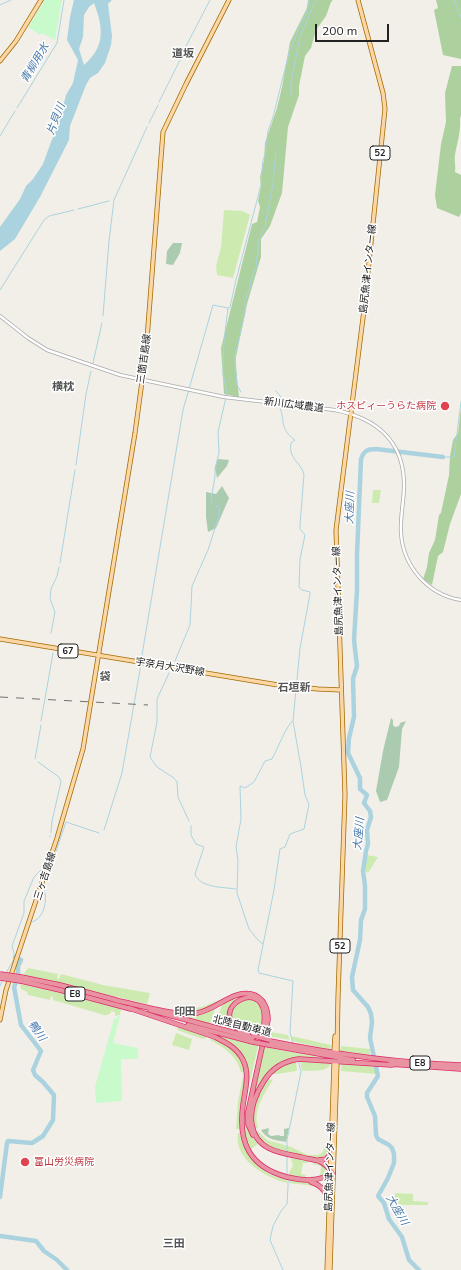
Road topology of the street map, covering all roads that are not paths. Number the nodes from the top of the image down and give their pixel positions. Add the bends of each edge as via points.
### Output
1 (41, 0) edge
2 (229, 0) edge
3 (358, 0) edge
4 (0, 61) edge
5 (0, 316) edge
6 (142, 380) junction
7 (351, 413) junction
8 (461, 600) edge
9 (0, 639) edge
10 (98, 656) junction
11 (341, 690) junction
12 (86, 731) joint
13 (0, 974) edge
14 (0, 978) edge
15 (21, 979) junction
16 (115, 1000) junction
17 (130, 1008) junction
18 (0, 1020) edge
19 (254, 1038) junction
20 (270, 1042) junction
21 (336, 1051) dead end
22 (369, 1061) junction
23 (379, 1062) junction
24 (461, 1065) edge
25 (461, 1069) edge
26 (243, 1135) junction
27 (264, 1147) junction
28 (330, 1150) junction
29 (314, 1160) junction
30 (329, 1168) junction
31 (331, 1174) junction
32 (307, 1180) junction
33 (328, 1207) junction
34 (327, 1270) edge
35 (330, 1270) edge

1 - 4 main road via 16,41
2 - 6 main road, 三箇吉島線 via 163,132
3 - 7 main road, 島尻魚津インター線 / 52 via 385,109
5 - 6 street, 新川広域農道 via 47,350 111,373
6 - 7 street, 新川広域農道 via 226,397
6 - 10 main road, 三箇吉島線
7 - 8 street, 新川広域農道 via 379,428 398,455 404,486 401,534 407,558 417,575 429,586 443,595
7 - 11 main road, 島尻魚津インター線 / 52 via 336,530
9 - 10 main road, 宇奈月大沢野線 / 67
10 - 11 main road, 宇奈月大沢野線 / 67 via 282,686
10 - 12 main road, 三箇吉島線
11 - 21 main road, 島尻魚津インター線 / 52 via 345,798
12 - 18 main road, 三ヶ吉島線 via 58,838 6,990
13 - 15 highway, 北陸自動車道 / E8, bridge
14 - 15 highway, 北陸自動車道 / E8, bridge
15 - 16 highway, 北陸自動車道 / E8 via 60,985
15 - 17 highway, 北陸自動車道 / E8
16 - 19 highway, 北陸自動車道 / E8
16 - 27 highway via 187,1013 209,1010 241,994 253,995 262,1000 267,1009 268,1020 247,1120 252,1134
17 - 19 highway, 北陸自動車道 / E8
17 - 26 highway via 216,1038 238,1052 247,1073 242,1117
19 - 20 highway, 北陸自動車道 / E8, bridge
19 - 26 highway via 237,1028 230,1016 235,1002 246,997 260,1002 265,1015 244,1117
20 - 22 highway, 北陸自動車道 / E8
20 - 22 highway, 北陸自動車道 / E8 via 318,1055
22 - 23 highway
22 - 27 highway via 299,1059 284,1063 273,1070 258,1092 251,1115 253,1130
23 - 24 highway, E8
23 - 25 highway, E8
26 - 32 highway via 249,1152 263,1166 276,1174
27 - 29 highway
28 - 29 highway via 327,1159
28 - 30 main road, 島尻魚津インター線
28 - 31 main road, 島尻魚津インター線 via 335,1063
29 - 30 highway
30 - 31 highway
31 - 32 highway via 320,1180
31 - 33 main road, 島尻魚津インター線
31 - 35 main road, 島尻魚津インター線
32 - 33 highway via 324,1189
33 - 34 main road, 島尻魚津インター線

